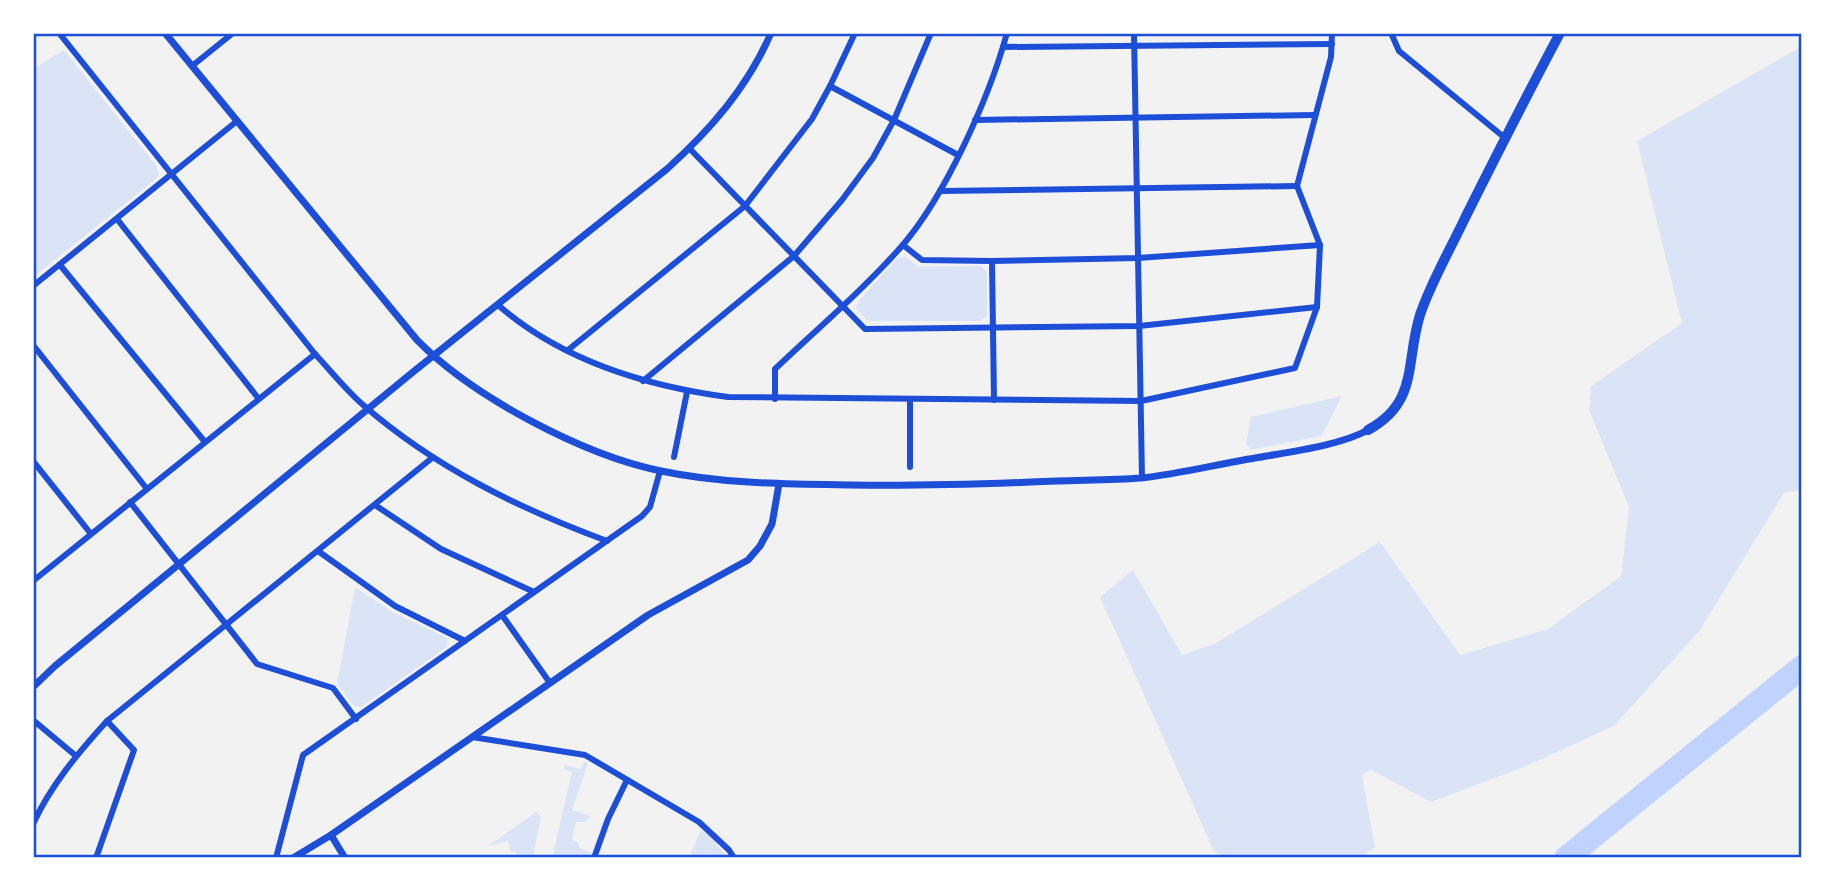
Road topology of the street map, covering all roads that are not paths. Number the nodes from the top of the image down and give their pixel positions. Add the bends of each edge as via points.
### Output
1 (59, 33) edge
2 (165, 33) edge
3 (233, 33) edge
4 (771, 33) edge
5 (855, 33) edge
6 (931, 33) edge
7 (1007, 33) edge
8 (1134, 33) edge
9 (1332, 33) edge
10 (1391, 33) edge
11 (1560, 33) edge
12 (1332, 44) junction
13 (1134, 46) junction
14 (1003, 47) junction
15 (192, 66) junction
16 (830, 86) junction
17 (1314, 115) junction
18 (1135, 118) junction
19 (894, 120) junction
20 (975, 120) junction
21 (237, 121) junction
22 (1505, 138) junction
23 (690, 149) junction
24 (958, 155) junction
25 (172, 174) junction
26 (1297, 187) junction
27 (1137, 189) junction
28 (940, 191) junction
29 (745, 205) junction
30 (117, 219) junction
31 (902, 245) junction
32 (1320, 245) junction
33 (794, 256) junction
34 (1138, 258) junction
35 (992, 261) junction
36 (60, 265) junction
37 (33, 286) edge
38 (498, 305) junction
39 (843, 306) junction
40 (1317, 307) junction
41 (993, 326) junction
42 (1139, 326) junction
43 (33, 345) edge
44 (568, 350) junction
45 (315, 354) junction
46 (433, 356) junction
47 (643, 381) junction
48 (687, 391) junction
49 (258, 398) junction
50 (775, 399) junction
51 (909, 400) junction
52 (994, 400) junction
53 (1141, 401) junction
54 (368, 409) junction
55 (1368, 430) joint
56 (205, 442) junction
57 (674, 457) dead end
58 (432, 458) junction
59 (33, 461) edge
60 (911, 467) dead end
61 (660, 471) junction
62 (1142, 478) junction
63 (779, 484) junction
64 (147, 489) junction
65 (130, 502) junction
66 (375, 505) junction
67 (91, 534) junction
68 (607, 541) junction
69 (318, 551) junction
70 (180, 564) junction
71 (34, 577) edge
72 (534, 592) junction
73 (502, 615) junction
74 (226, 625) junction
75 (465, 641) junction
76 (550, 683) junction
77 (33, 687) edge
78 (356, 719) junction
79 (33, 720) edge
80 (107, 721) junction
81 (472, 737) junction
82 (76, 756) junction
83 (627, 780) junction
84 (33, 824) edge
85 (331, 835) junction
86 (96, 858) edge
87 (276, 858) edge
88 (293, 858) edge
89 (345, 858) edge
90 (594, 858) edge
91 (734, 858) edge

1 - 25 street
2 - 15 street
3 - 15 street
4 - 23 street via 745,83
5 - 16 street
6 - 19 street
7 - 14 street
8 - 13 street
9 - 12 street
10 - 22 street via 1399,51
11 - 22 highway
12 - 13 street
12 - 17 street
13 - 14 street
13 - 18 street
14 - 20 street
15 - 21 street
16 - 19 street
16 - 29 street via 798,138
17 - 18 street
17 - 26 street
18 - 20 street
18 - 27 street
19 - 24 street
19 - 33 street via 873,158
20 - 24 street
21 - 25 street
21 - 46 street
22 - 55 highway via 1424,306 1404,394 1385,421
23 - 29 street
23 - 38 street
24 - 28 street
25 - 30 street
25 - 45 street
26 - 27 street
26 - 32 street
27 - 28 street
27 - 34 street
28 - 31 street
29 - 33 street
29 - 44 street
30 - 36 street
30 - 49 street
31 - 35 street via 922,261
31 - 39 street
32 - 34 street
32 - 40 street
33 - 39 street
33 - 47 street
34 - 35 street
34 - 42 street
35 - 41 street
36 - 37 street
36 - 56 street
38 - 44 street
38 - 46 street
39 - 41 street via 865,329
39 - 50 street via 775,369
40 - 42 street
40 - 53 street via 1295,368
41 - 42 street
41 - 52 street
42 - 53 street
43 - 64 street
44 - 47 street
45 - 49 street
45 - 54 street
46 - 54 street
46 - 61 street via 487,394 561,436
47 - 48 street
48 - 50 street
48 - 57 street
49 - 56 street
50 - 51 street
51 - 52 street
51 - 60 street
52 - 53 street
53 - 62 street
54 - 58 street
54 - 70 street
55 - 62 street via 1302,449
56 - 64 street
58 - 66 street
58 - 68 street via 500,497
59 - 67 street
61 - 63 street
61 - 68 street via 650,507
62 - 63 street via 936,485
63 - 76 street via 772,524 748,560 649,615
64 - 65 street
65 - 67 street
65 - 70 street
66 - 69 street
66 - 72 street via 441,549
67 - 71 street
68 - 72 street
69 - 74 street
69 - 75 street via 395,606
70 - 74 street
70 - 77 street
72 - 73 street
73 - 75 street
73 - 76 street
74 - 78 street via 257,664 333,688
74 - 80 street
75 - 78 street
76 - 81 street
78 - 87 street via 303,755
79 - 82 street
80 - 82 street
80 - 86 street via 134,750
81 - 83 street via 585,755
81 - 85 street
82 - 84 street
83 - 90 street
83 - 91 street via 699,822
85 - 88 street
85 - 89 street

